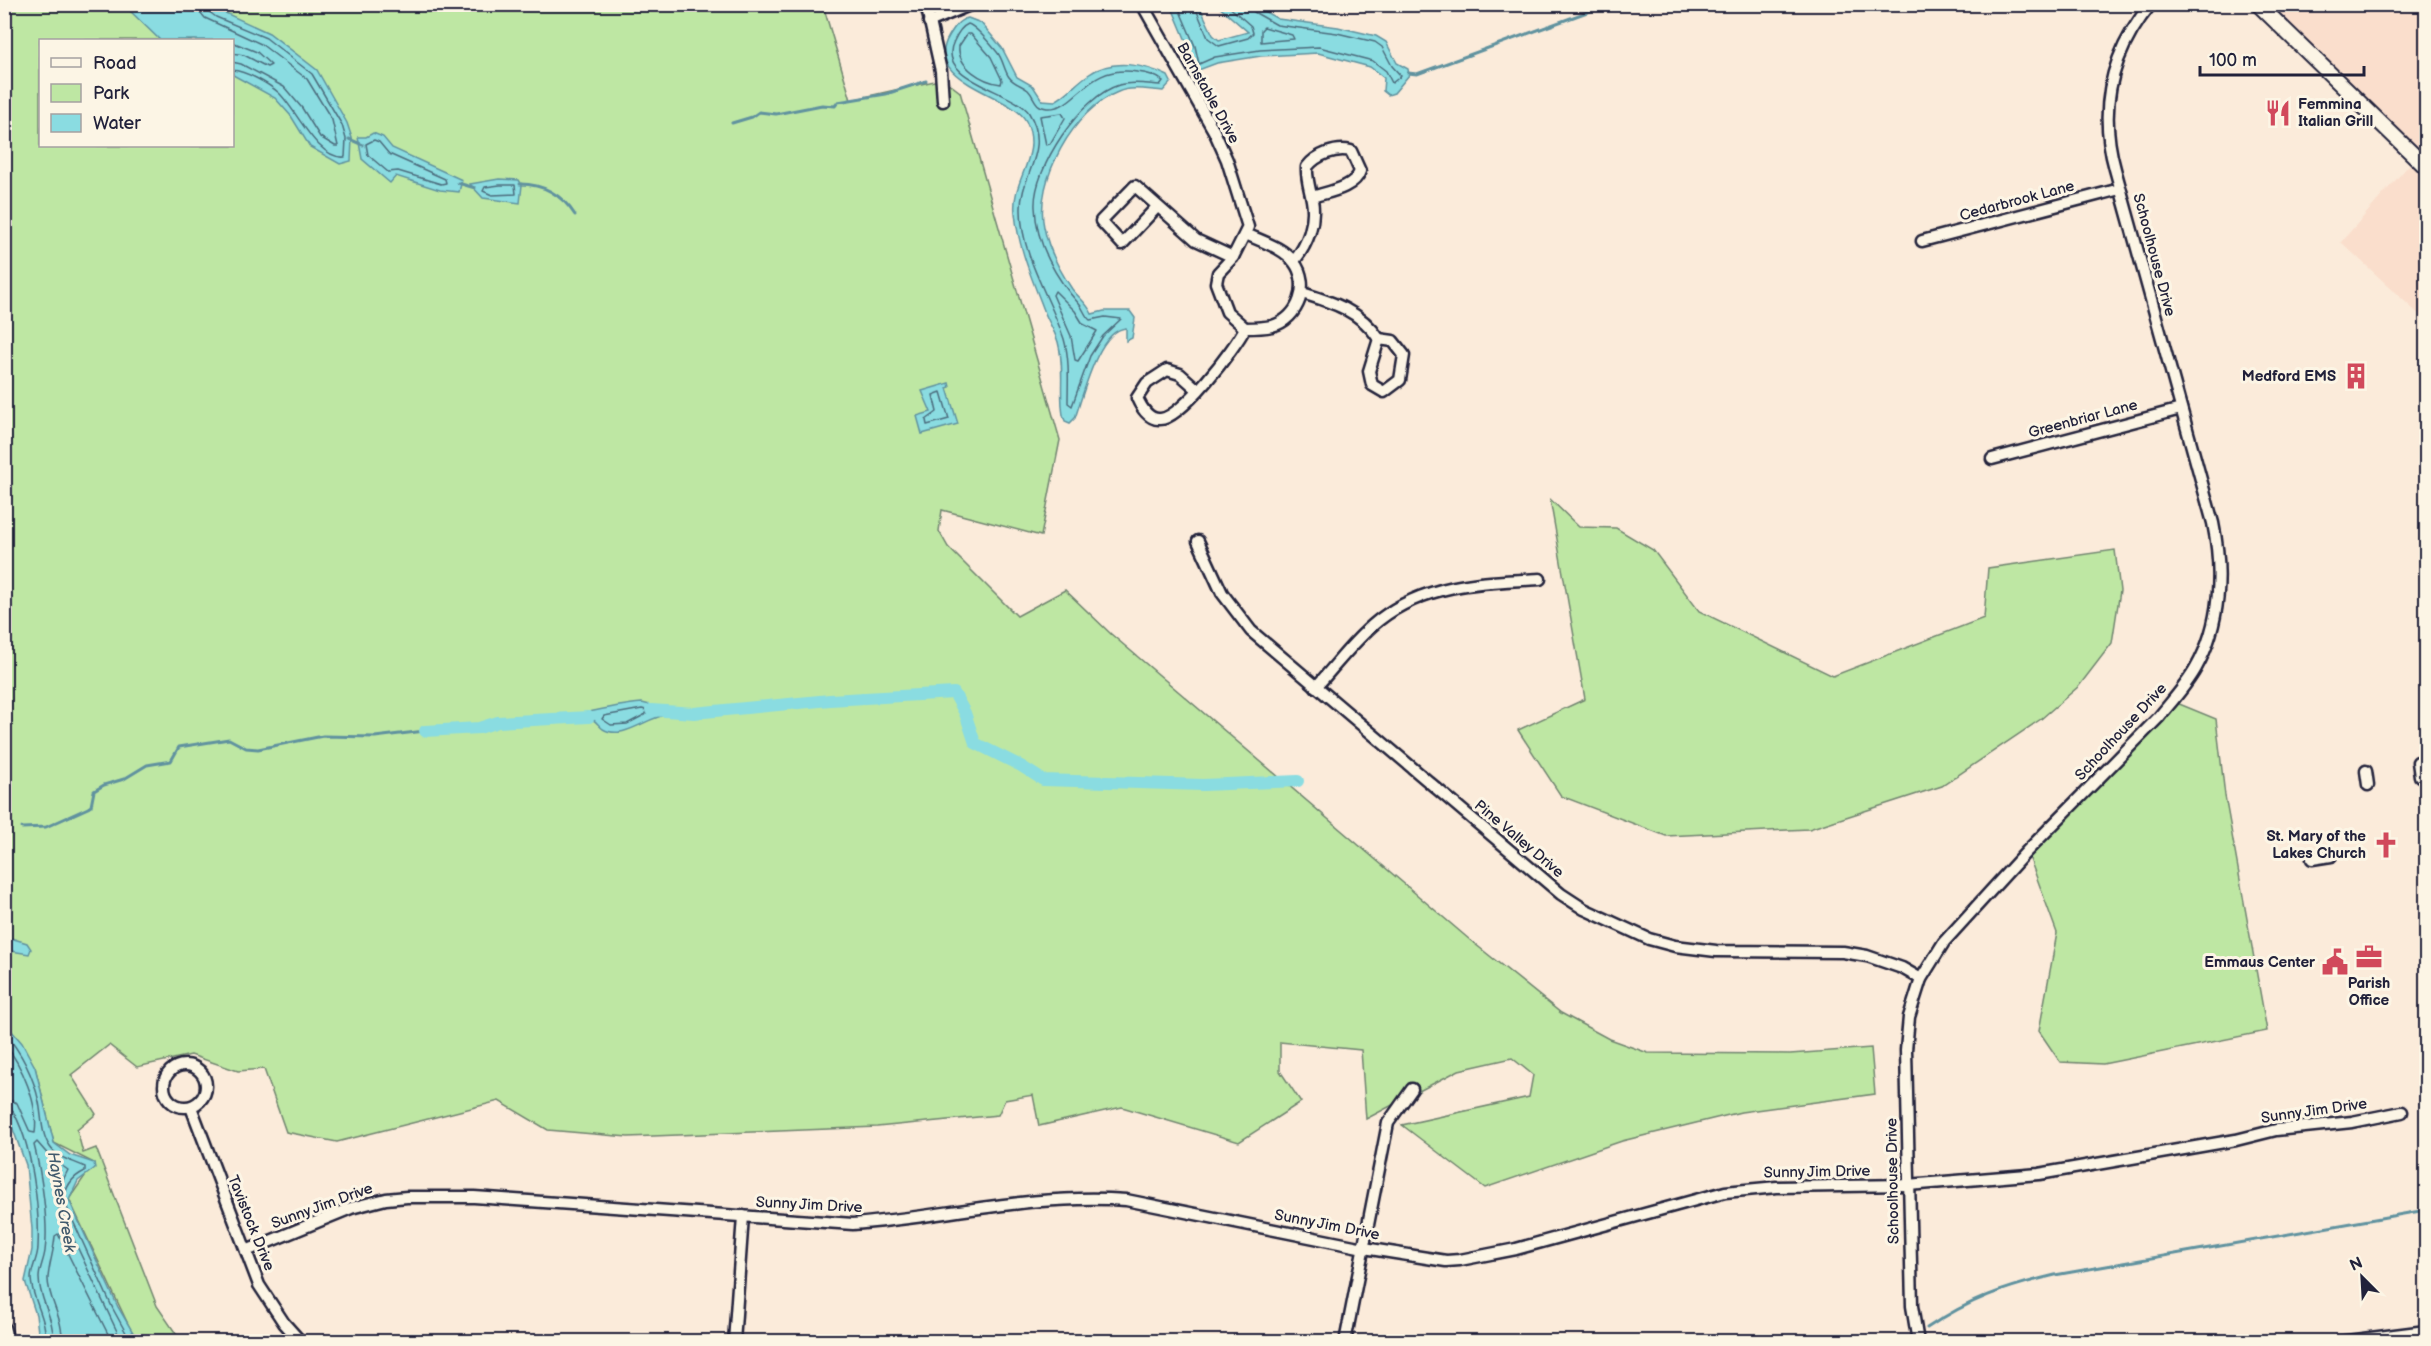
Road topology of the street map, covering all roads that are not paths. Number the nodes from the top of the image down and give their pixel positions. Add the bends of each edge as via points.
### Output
1 (926, 4) edge
2 (972, 4) edge
3 (1142, 4) edge
4 (2151, 4) edge
5 (2258, 4) edge
6 (928, 22) junction
7 (943, 101) dead end
8 (2427, 167) edge
9 (2120, 189) junction
10 (1312, 197) junction
11 (1157, 207) junction
12 (1246, 234) junction
13 (1922, 241) dead end
14 (1233, 257) junction
15 (1294, 261) junction
16 (1302, 292) junction
17 (1245, 328) junction
18 (1379, 339) junction
19 (1198, 390) junction
20 (2181, 409) junction
21 (1992, 459) dead end
22 (1198, 541) dead end
23 (1540, 579) dead end
24 (1316, 687) junction
25 (2418, 762) dead end
26 (2366, 771) dead end
27 (2420, 776) dead end
28 (2368, 785) dead end
29 (2331, 856) dead end
30 (2312, 859) dead end
31 (1921, 979) junction
32 (1412, 1089) dead end
33 (191, 1107) junction
34 (2402, 1112) dead end
35 (1908, 1185) junction
36 (743, 1216) junction
37 (1364, 1248) junction
38 (246, 1251) junction
39 (4, 1327) edge
40 (2427, 1330) edge
41 (8, 1341) edge
42 (301, 1341) edge
43 (734, 1341) edge
44 (1345, 1341) edge
45 (1918, 1341) edge
46 (2339, 1341) edge

1 - 6 street
2 - 6 street
3 - 12 street, Barnstable Drive via 1221,145 1248,227
4 - 9 street, Schoolhouse Drive via 2122,48 2109,87 2107,131
5 - 8 main road
6 - 7 street via 944,86
9 - 13 street, Cedarbrook Lane
9 - 20 street, Schoolhouse Drive
10 - 10 street via 1307,167 1313,160 1344,149 1351,151 1360,171 1358,178
10 - 15 street via 1308,243
11 - 11 street via 1122,244 1101,221 1135,186
11 - 14 street via 1196,240
12 - 14 street
12 - 15 street
14 - 17 street via 1218,273 1216,283 1227,312
15 - 16 street
16 - 17 street via 1286,320 1273,326
16 - 18 street via 1359,316
17 - 19 street via 1223,363
18 - 18 street via 1394,341 1404,355 1400,380 1384,392 1372,385 1369,371
19 - 19 street via 1180,374 1167,369 1140,390 1137,398 1149,416 1157,420 1164,419
20 - 21 street, Greenbriar Lane
20 - 31 street, Schoolhouse Drive via 2216,540 2220,582 2205,651 2159,717 1968,914
22 - 24 street, Pine Valley Drive via 1234,611 1251,631
23 - 24 street via 1456,585 1411,600 1366,632
24 - 31 street, Pine Valley Drive via 1560,894 1596,915 1649,939 1676,946 1716,951 1843,952 1902,968
25 - 27 street
26 - 28 street
29 - 30 street
31 - 35 street, Schoolhouse Drive via 1906,1034
32 - 37 street via 1388,1123
33 - 33 street via 176,1106 166,1096 164,1082 172,1069 185,1064 198,1068 207,1086 202,1099
33 - 38 street, Tavistock Drive
34 - 35 street, Sunny Jim Drive via 2276,1130 2039,1174
35 - 37 street, Sunny Jim Drive via 1778,1186 1725,1192 1516,1249 1460,1260
35 - 45 street, Schoolhouse Drive via 1912,1306
36 - 37 street, Sunny Jim Drive via 853,1224 893,1222 1037,1200 1109,1198
36 - 38 street, Sunny Jim Drive via 474,1197 406,1197 351,1209
36 - 43 street
37 - 44 street
38 - 42 street, Tavistock Drive via 267,1298
39 - 41 street
40 - 46 street

